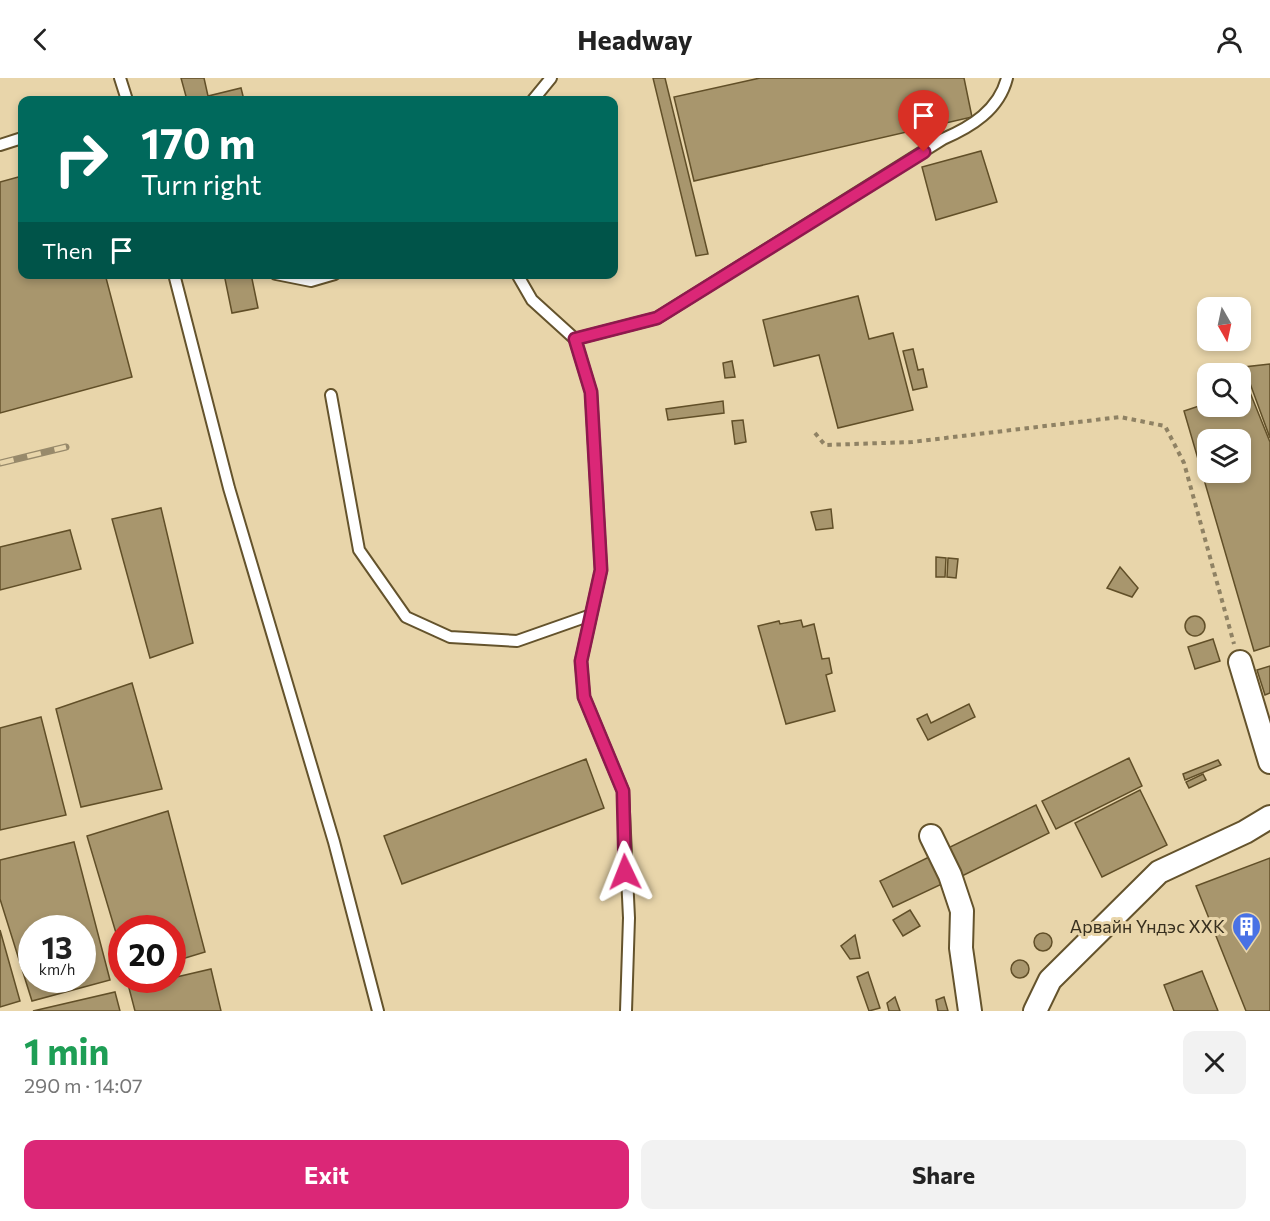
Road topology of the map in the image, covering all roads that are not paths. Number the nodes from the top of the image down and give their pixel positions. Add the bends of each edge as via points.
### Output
1 (120, 78) edge
2 (550, 78) edge
3 (1007, 78) edge
4 (126, 96) edge
5 (536, 96) edge
6 (18, 139) edge
7 (0, 145) edge
8 (175, 279) edge
9 (301, 279) edge
10 (318, 279) edge
11 (520, 279) edge
12 (575, 339) junction
13 (332, 395) dead end
14 (591, 615) junction
15 (1240, 662) road end
16 (1270, 762) edge
17 (1270, 817) edge
18 (932, 837) dead end
19 (378, 1011) edge
20 (626, 1011) edge
21 (970, 1011) edge
22 (1035, 1011) edge

1 - 4 lane
2 - 5 lane
3 - 12 lane via 990,110 969,128 943,140 657,318
6 - 7 lane
8 - 19 lane via 229,488 334,842
9 - 10 lane
11 - 12 lane via 532,300
12 - 14 lane via 591,392 598,489 601,570
13 - 14 lane via 359,550 406,617 450,637 518,641
14 - 20 lane via 581,661 584,697 623,791 629,918
15 - 16 street
17 - 22 street via 1159,872 1050,980
18 - 21 street via 962,910 961,948

